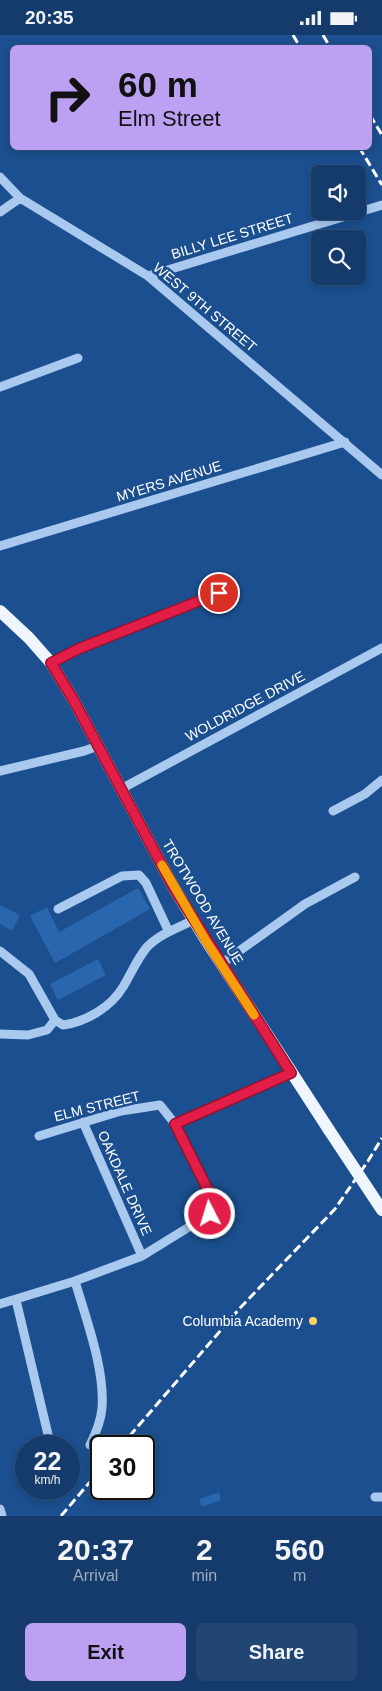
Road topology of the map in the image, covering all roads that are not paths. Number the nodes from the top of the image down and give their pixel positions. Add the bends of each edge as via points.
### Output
1 (0, 177) edge
2 (20, 199) junction
3 (382, 205) edge
4 (0, 212) edge
5 (148, 276) junction
6 (78, 358) dead end
7 (0, 387) edge
8 (345, 442) junction
9 (382, 475) edge
10 (0, 547) edge
11 (219, 593) dead end
12 (0, 611) edge
13 (381, 652) edge
14 (51, 663) junction
15 (98, 746) junction
16 (0, 771) edge
17 (382, 781) edge
18 (121, 789) junction
19 (333, 811) dead end
20 (355, 877) dead end
21 (58, 909) dead end
22 (194, 920) junction
23 (168, 932) junction
24 (0, 951) edge
25 (221, 964) junction
26 (55, 1020) junction
27 (0, 1034) edge
28 (291, 1073) junction
29 (83, 1122) junction
30 (175, 1124) junction
31 (39, 1136) dead end
32 (382, 1210) edge
33 (142, 1256) junction
34 (75, 1281) junction
35 (16, 1300) junction
36 (0, 1304) edge
37 (48, 1435) edge
38 (95, 1435) edge
39 (0, 1509) edge
40 (2, 1516) edge

1 - 2 street, WEST 9TH STREET
2 - 4 street
2 - 5 street, WEST 9TH STREET
3 - 5 street, BILLY LEE STREET
5 - 8 street, WEST 9TH STREET
6 - 7 street
8 - 9 street, WEST 9TH STREET
8 - 10 street, MYERS AVENUE
11 - 14 street via 78,649
12 - 14 main road, TROTWOOD AVENUE via 30,638
13 - 18 street, WOLDRIDGE DRIVE
14 - 15 main road, TROTWOOD AVENUE
15 - 16 street
15 - 18 main road, TROTWOOD AVENUE
17 - 19 street
18 - 22 main road, TROTWOOD AVENUE
20 - 25 street via 305,904
21 - 23 street via 122,876 139,875 146,883
22 - 23 street
22 - 25 main road, TROTWOOD AVENUE
23 - 26 street via 145,949 110,1004 74,1023 63,1025
24 - 26 street via 29,974
25 - 28 main road, TROTWOOD AVENUE
26 - 27 street via 47,1030 28,1035
28 - 30 street
28 - 32 main road, TROTWOOD AVENUE, bridge
29 - 30 street, ELM STREET via 121,1111 160,1105
29 - 31 street, ELM STREET
29 - 33 street, OAKDALE DRIVE
30 - 33 street, OAKDALE DRIVE via 212,1198 210,1214
33 - 34 street, OAKDALE DRIVE
34 - 35 street, OAKDALE DRIVE
34 - 38 street via 101,1384 102,1409
35 - 36 street, OAKDALE DRIVE
35 - 37 street
39 - 40 street

